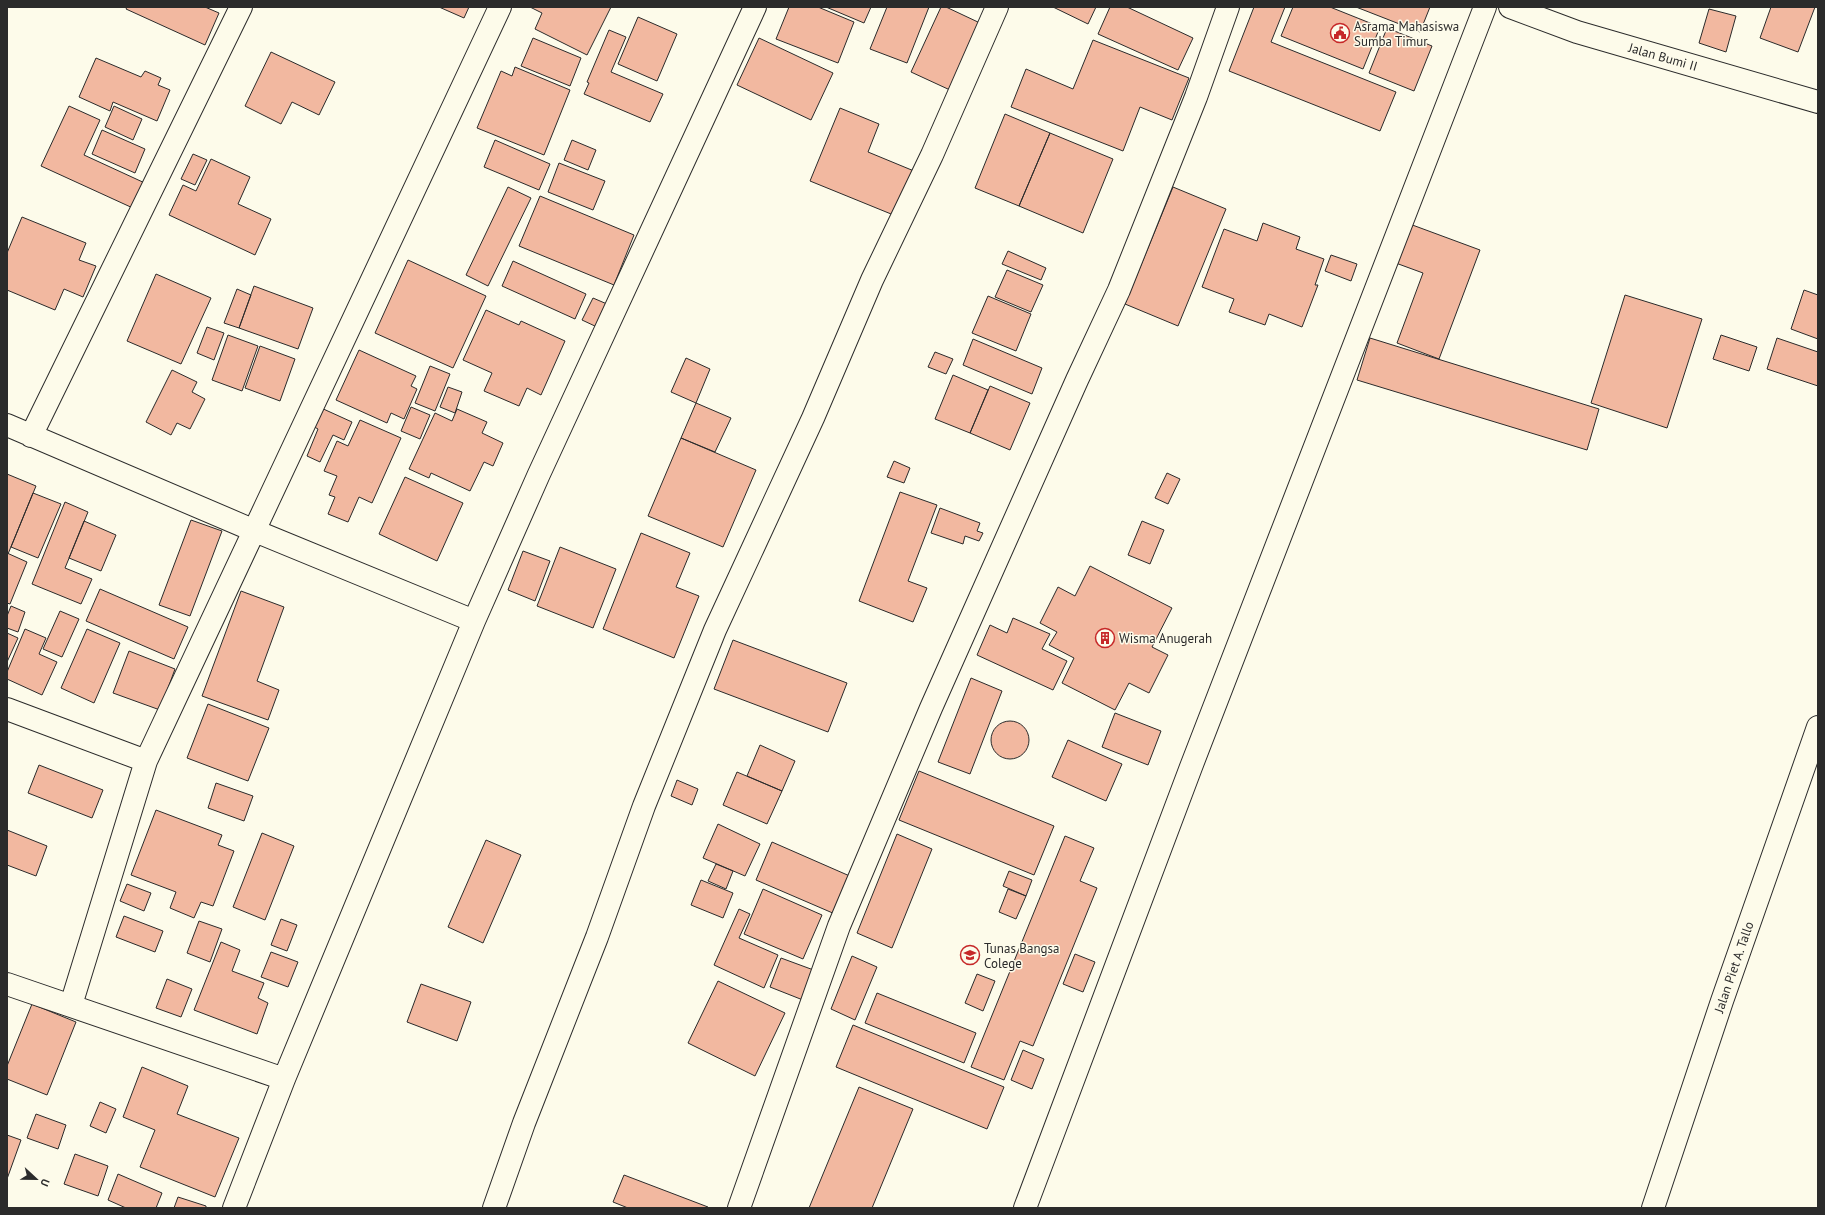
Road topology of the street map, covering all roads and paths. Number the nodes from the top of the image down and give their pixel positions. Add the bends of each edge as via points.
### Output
1 (241, 7) edge
2 (500, 7) edge
3 (755, 7) edge
4 (997, 7) edge
5 (1228, 7) edge
6 (1485, 7) edge
7 (1510, 7) edge
8 (1818, 102) edge
9 (7, 425) edge
10 (31, 436) junction
11 (255, 531) junction
12 (474, 621) junction
13 (7, 709) edge
14 (1818, 727) edge
15 (146, 761) junction
16 (7, 984) edge
17 (71, 1005) junction
18 (284, 1079) junction
19 (234, 1208) edge
20 (494, 1208) edge
21 (739, 1208) edge
22 (1025, 1208) edge
23 (1654, 1208) edge

1 - 10 street
2 - 11 street
3 - 12 street via 539,474
4 - 20 street via 932,155 872,280 814,418 715,630 644,806 598,937 524,1123
5 - 21 street via 1196,97 1119,290 938,694 839,926
6 - 22 street via 1194,759
7 - 8 street, Jalan Bumi II via 1577,32
9 - 10 street
10 - 11 street
11 - 12 street
11 - 15 street
12 - 18 street
13 - 15 street
14 - 23 street, Jalan Piet A. Tallo via 1722,1001
15 - 17 street
16 - 17 street
17 - 18 street
18 - 19 street

